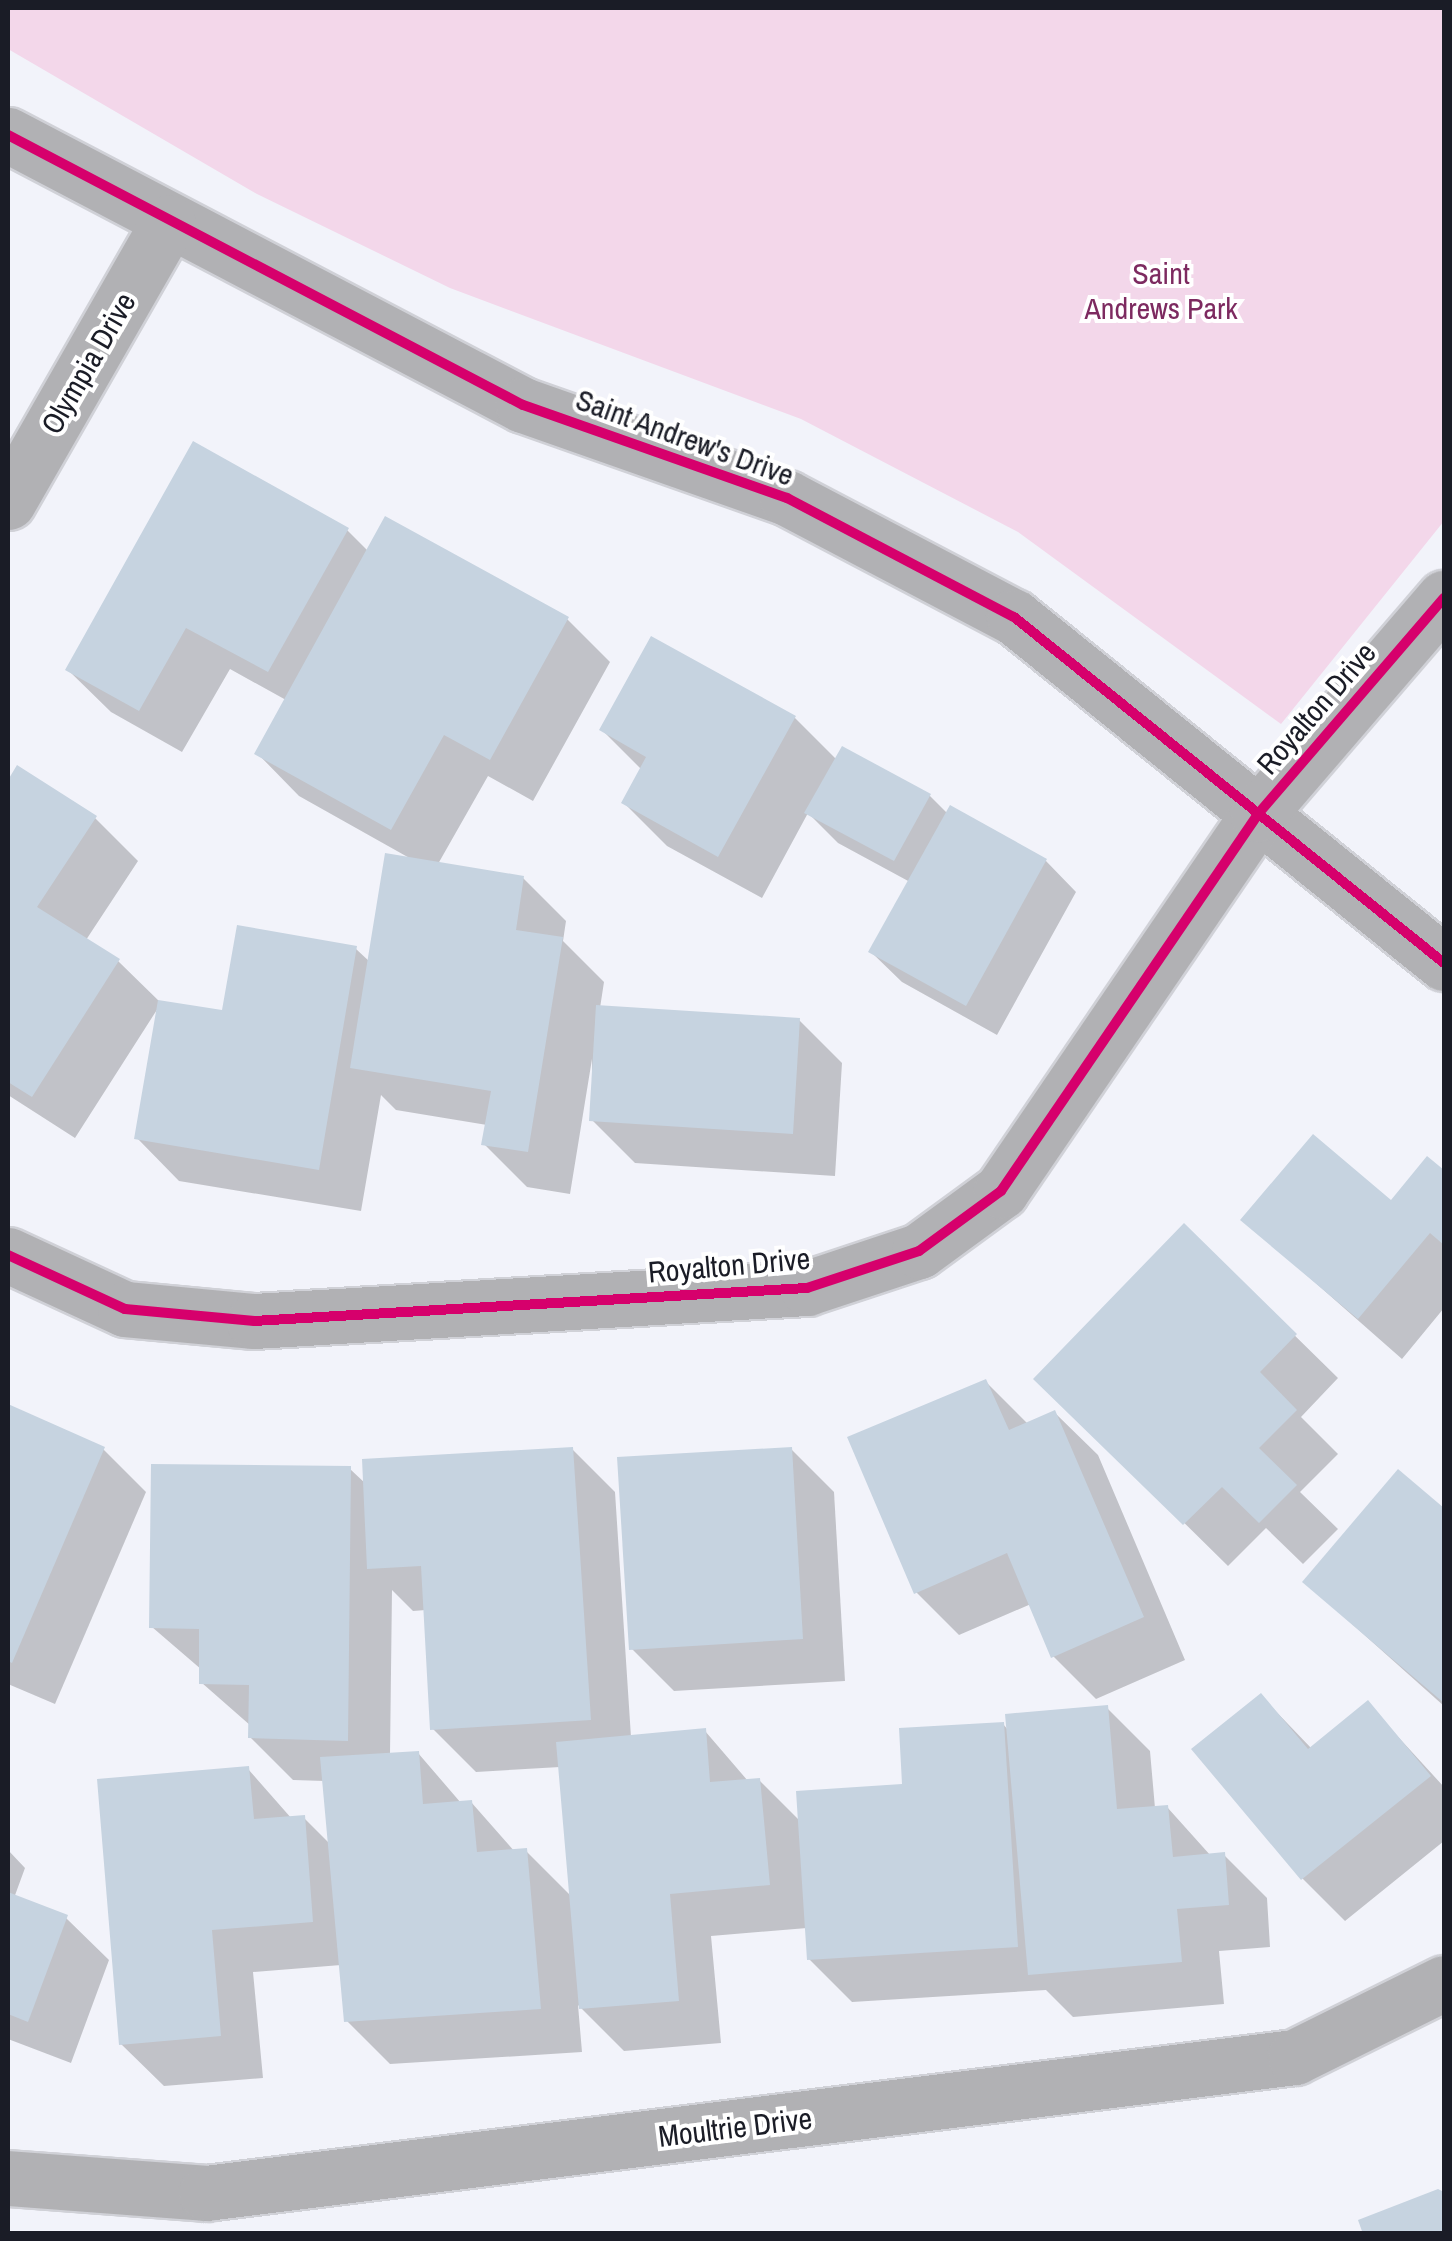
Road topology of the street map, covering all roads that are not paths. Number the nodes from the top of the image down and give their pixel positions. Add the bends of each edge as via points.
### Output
1 (8, 135) edge
2 (168, 223) junction
3 (8, 502) edge
4 (1444, 598) edge
5 (1258, 814) junction
6 (1444, 964) edge
7 (8, 1255) edge
8 (1444, 1983) edge
9 (8, 2178) edge

1 - 2 street, Saint Andrew's Drive
2 - 3 street, Olympia Drive
2 - 5 street, Saint Andrew's Drive via 523,405 787,498 1014,617
4 - 5 street, Royalton Drive
5 - 6 street, Saint Andrew's Drive
5 - 7 street, Royalton Drive via 1001,1191 920,1251 807,1288 254,1320 125,1309
8 - 9 street, Moultrie Drive via 1295,2057 206,2192

